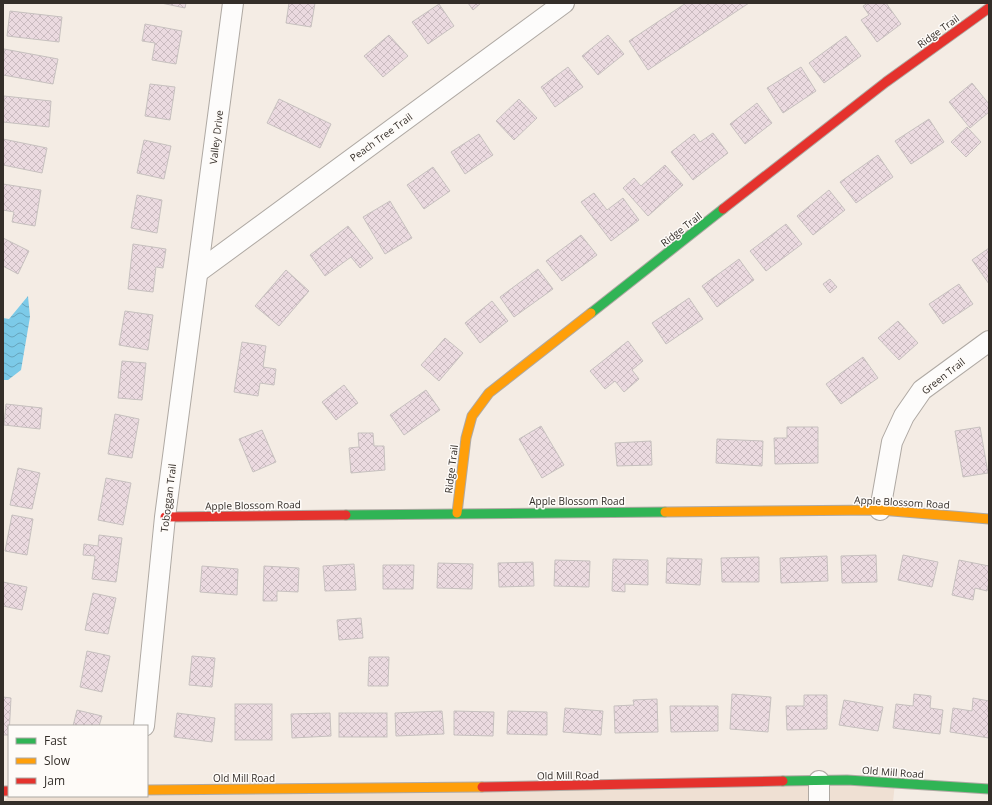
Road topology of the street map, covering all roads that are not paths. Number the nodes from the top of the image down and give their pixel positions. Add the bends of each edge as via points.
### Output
1 (233, 3) edge
2 (564, 3) edge
3 (989, 8) edge
4 (198, 272) junction
5 (989, 340) edge
6 (880, 510) junction
7 (457, 513) junction
8 (165, 517) junction
9 (989, 519) edge
10 (144, 725) edge
11 (819, 781) junction
12 (989, 789) edge
13 (148, 790) edge
14 (819, 802) edge

1 - 4 street, Valley Drive
2 - 4 street, Peach Tree Trail
3 - 7 street, Ridge Trail via 886,82 489,393 472,416 466,438
4 - 8 street, Toboggan Trail
5 - 6 street, Green Trail via 922,390 904,416 892,442
6 - 7 street, Apple Blossom Road
6 - 9 street, Apple Blossom Road
7 - 8 street, Apple Blossom Road
8 - 10 street, Toboggan Trail
11 - 12 street, Old Mill Road via 847,780
11 - 13 street, Old Mill Road
11 - 14 street

